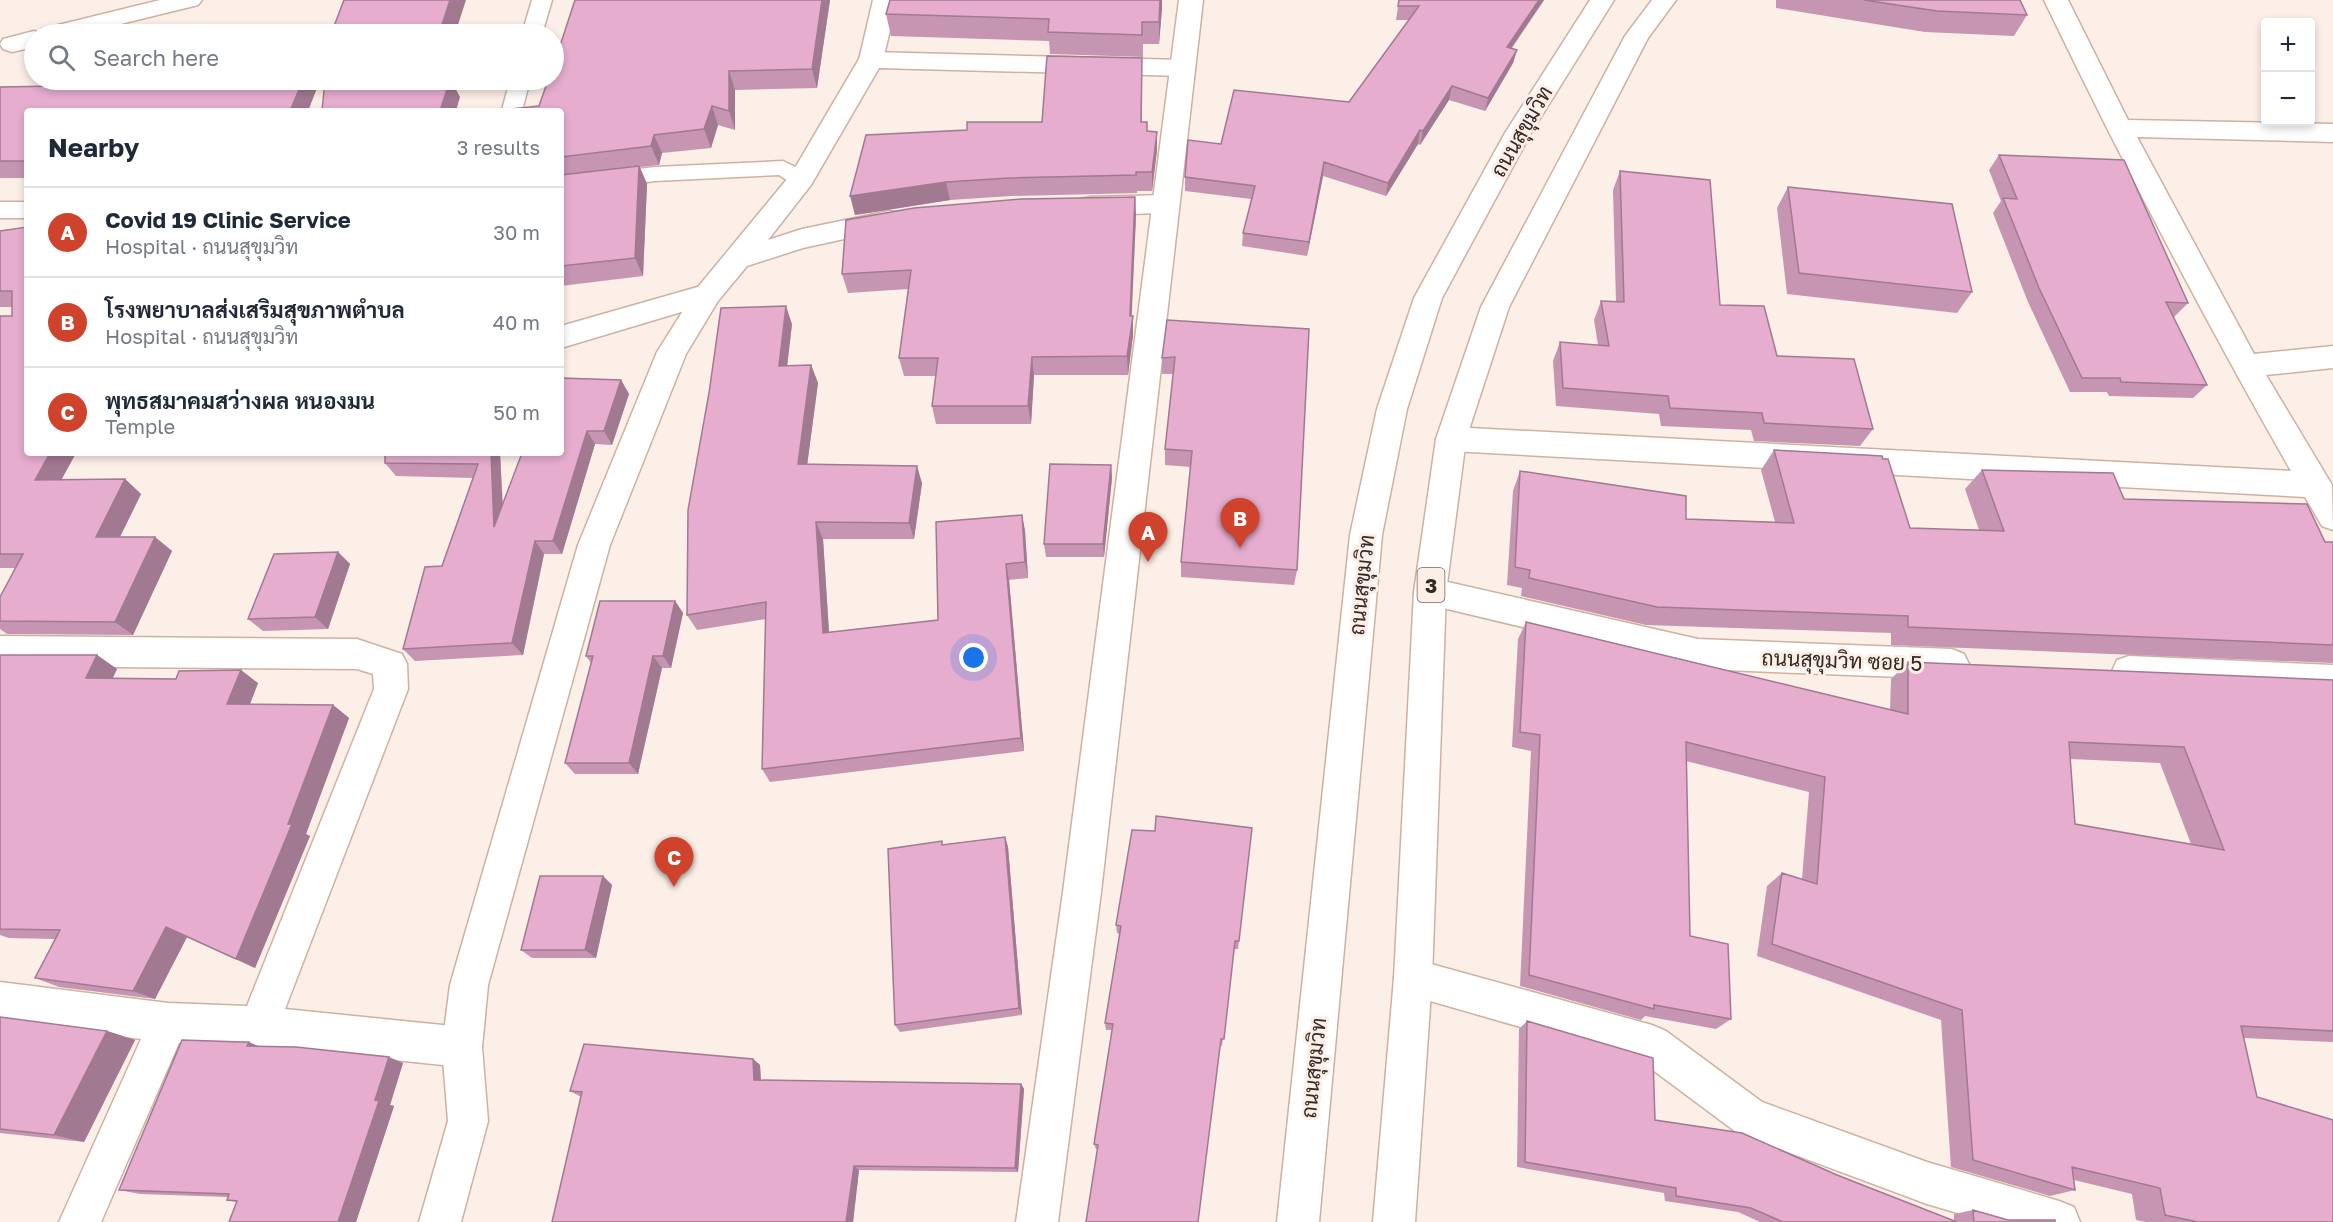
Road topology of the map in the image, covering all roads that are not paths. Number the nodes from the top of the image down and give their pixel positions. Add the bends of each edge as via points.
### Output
1 (190, 0) edge
2 (542, 0) edge
3 (885, 0) edge
4 (1191, 0) edge
5 (1602, 0) edge
6 (1664, 0) edge
7 (2056, 0) edge
8 (92, 24) edge
9 (535, 24) edge
10 (871, 60) junction
11 (1183, 68) junction
12 (517, 90) edge
13 (513, 108) edge
14 (2119, 128) junction
15 (2333, 133) edge
16 (802, 179) junction
17 (564, 185) edge
18 (1166, 204) junction
19 (1063, 207) edge
20 (0, 210) edge
21 (24, 210) edge
22 (917, 217) edge
23 (736, 259) junction
24 (708, 294) junction
25 (564, 336) edge
26 (2333, 357) edge
27 (2246, 366) junction
28 (1451, 439) junction
29 (2316, 485) junction
30 (2333, 517) edge
31 (1430, 592) junction
32 (0, 651) edge
33 (1985, 666) edge
34 (2093, 670) edge
35 (2333, 680) edge
36 (1413, 978) junction
37 (0, 1001) edge
38 (168, 1023) junction
39 (259, 1026) junction
40 (462, 1047) junction
41 (80, 1222) edge
42 (440, 1222) edge
43 (1037, 1222) edge
44 (1298, 1222) edge
45 (1394, 1222) edge
46 (2059, 1222) edge

1 - 8 street
2 - 9 lane
3 - 10 street
4 - 11 street
5 - 44 street, ถนนสุขุมวิท via 1518,133 1428,298 1392,409 1366,535
6 - 28 street, 3 via 1637,36 1495,307
7 - 14 street
10 - 11 street
10 - 16 street
11 - 18 street
12 - 13 lane
14 - 15 street
14 - 27 street
16 - 17 lane via 783,168 655,174
16 - 23 street
18 - 19 street
18 - 43 street
20 - 21 lane
22 - 23 street via 884,220 802,239
23 - 24 street
24 - 25 street
24 - 40 street via 672,352 594,545 469,985
26 - 27 street
27 - 29 street
28 - 29 street
28 - 31 street, 3
29 - 30 street
31 - 33 street, ถนนสุขุมวิท ซอย 5 via 1698,654
31 - 36 street, 3
32 - 39 street via 357,654 390,664 391,688
34 - 35 street
36 - 45 street, 3
36 - 46 street via 1652,1045 1750,1118 1928,1183
37 - 38 street
38 - 39 street
38 - 41 street
39 - 40 street
40 - 42 street via 468,1121

